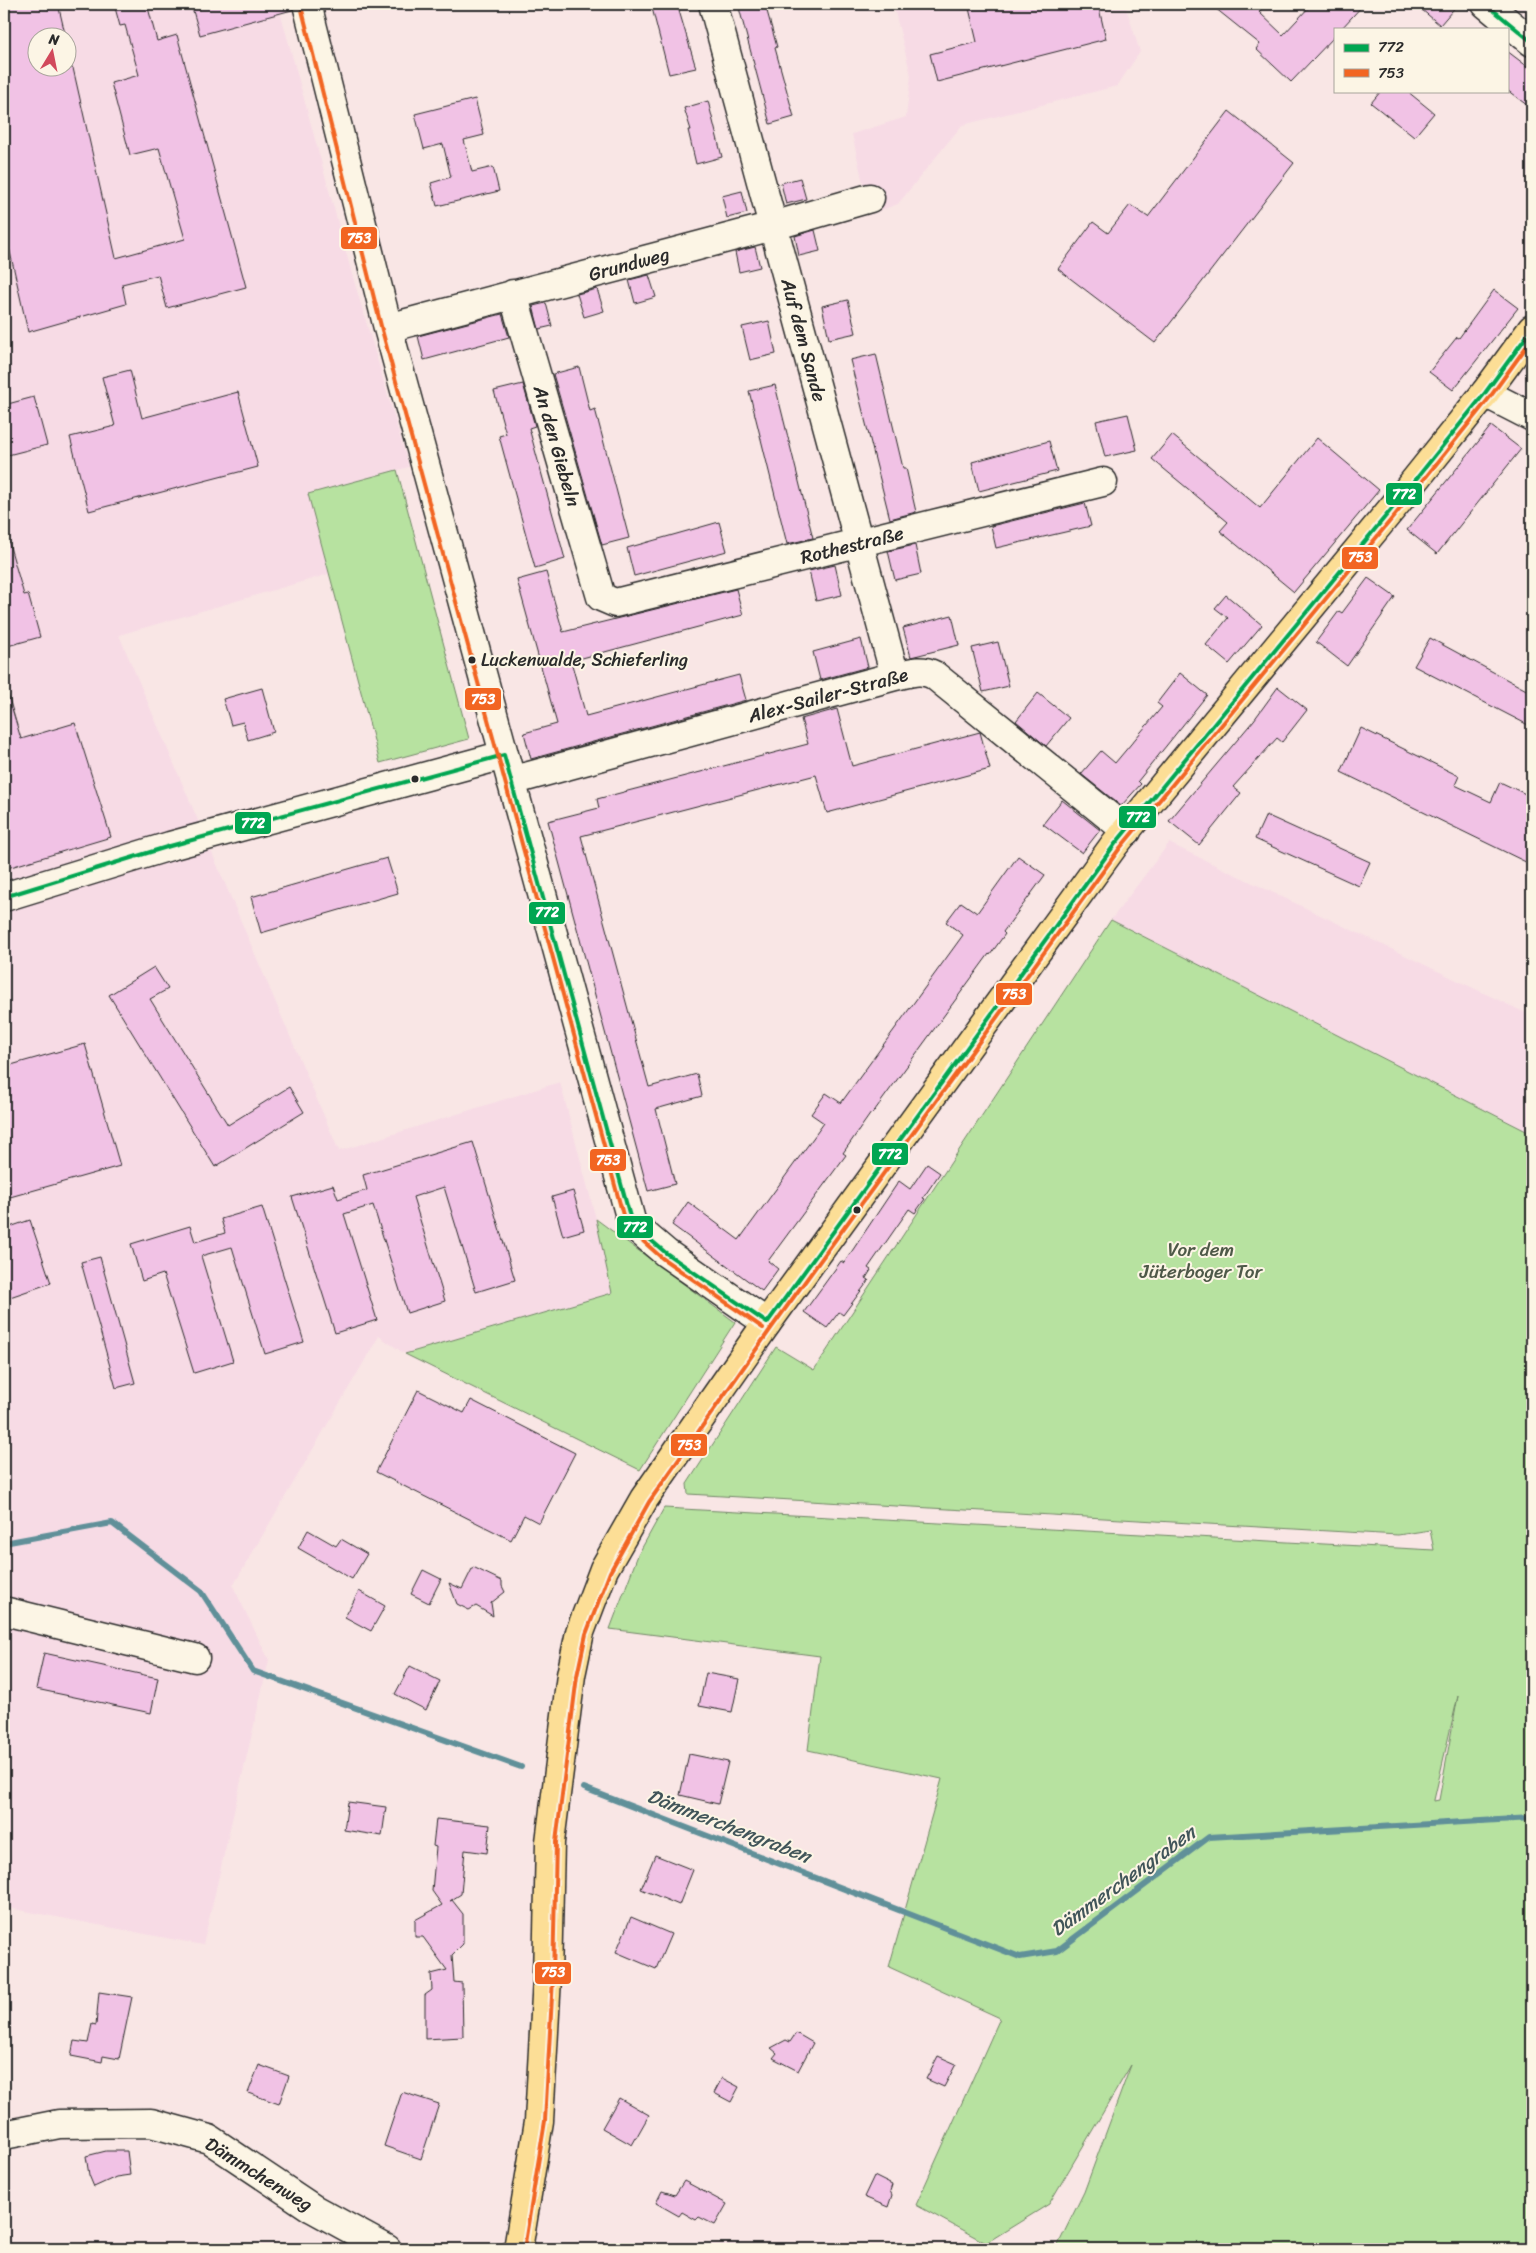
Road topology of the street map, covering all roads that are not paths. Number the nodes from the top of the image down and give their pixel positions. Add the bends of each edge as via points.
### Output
1 (307, 4) edge
2 (713, 4) edge
3 (1486, 4) edge
4 (1532, 42) edge
5 (870, 198) dead end
6 (773, 226) junction
7 (513, 294) junction
8 (388, 328) junction
9 (1532, 329) edge
10 (1485, 393) junction
11 (1532, 417) edge
12 (1103, 482) dead end
13 (860, 544) junction
14 (601, 598) joint
15 (895, 676) junction
16 (504, 755) junction
17 (511, 781) junction
18 (1127, 830) junction
19 (4, 897) edge
20 (767, 1323) junction
21 (4, 1611) edge
22 (195, 1658) dead end
23 (4, 2135) edge
24 (386, 2249) edge
25 (518, 2249) edge

1 - 8 street
2 - 6 street, Auf dem Sande
3 - 4 street
5 - 6 street, Grundweg
6 - 7 street, Grundweg
6 - 13 street, Auf dem Sande
7 - 8 street, Grundweg
7 - 14 street, An den Giebeln
8 - 16 street
9 - 10 main road
10 - 11 street
10 - 18 main road
12 - 13 street, Rothestraße
13 - 14 street, Rothestraße via 615,603
13 - 15 street, Auf dem Sande
15 - 17 street, Alex-Sailer-Straße
15 - 18 street, Alex-Sailer-Straße via 917,671 934,675
16 - 17 street
16 - 19 street via 170,846
17 - 20 street via 632,1224 666,1253
18 - 20 main road
20 - 25 main road via 639,1507 604,1569 580,1632 571,1675 550,1842 547,1978 538,2121
21 - 22 street
23 - 24 street, Dämmchenweg via 59,2124 150,2123 208,2139 312,2208

